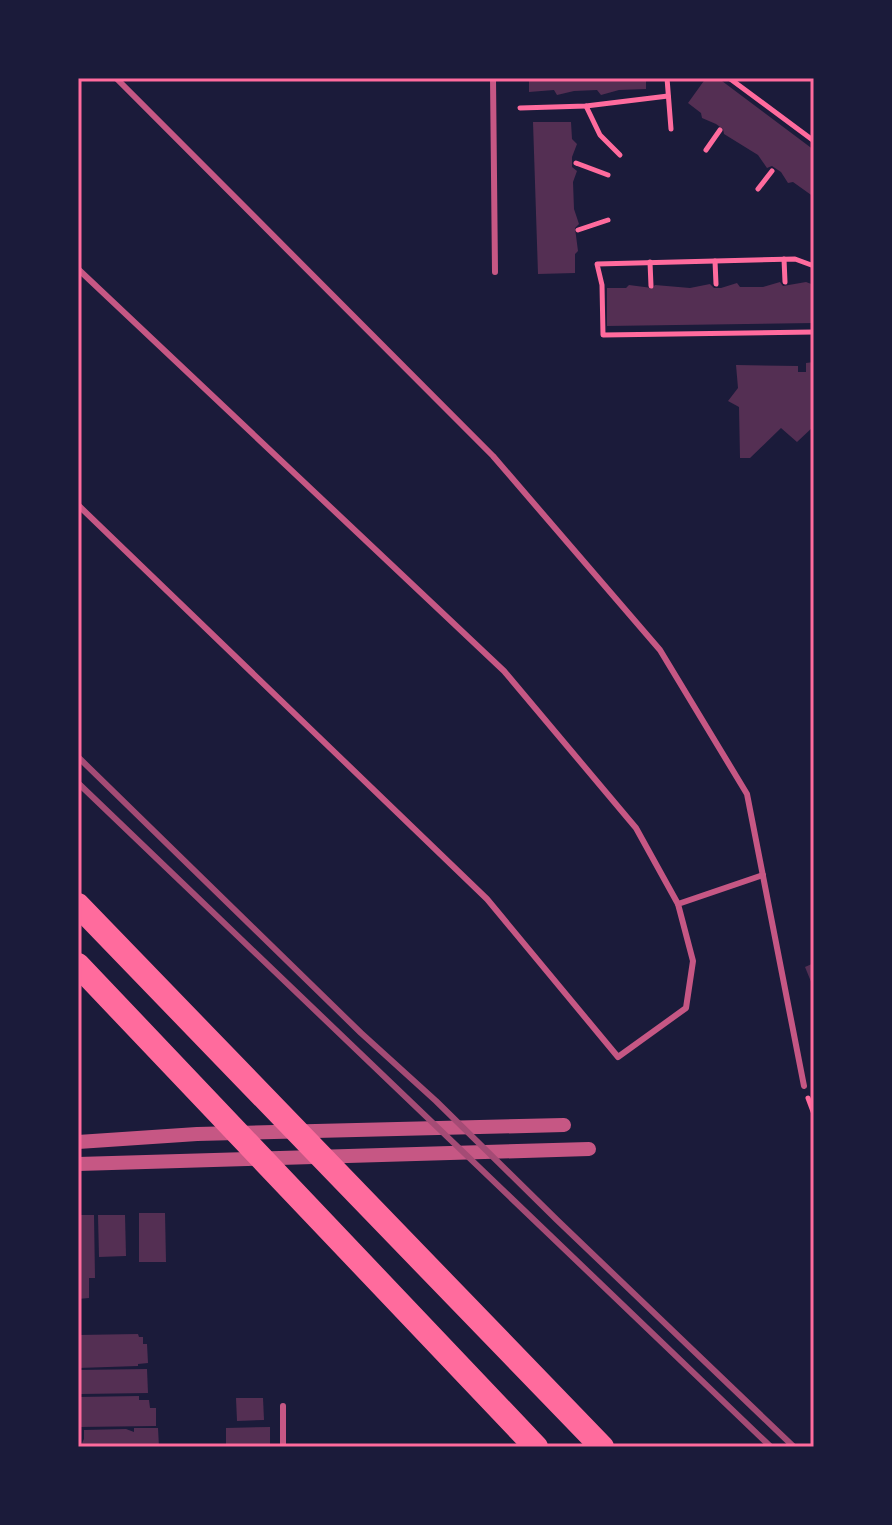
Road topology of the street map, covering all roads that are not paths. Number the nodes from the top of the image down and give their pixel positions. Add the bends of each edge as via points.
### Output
1 (116, 78) edge
2 (493, 78) edge
3 (78, 269) edge
4 (495, 272) dead end
5 (78, 505) edge
6 (763, 875) junction
7 (678, 904) junction
8 (78, 905) edge
9 (78, 965) edge
10 (804, 1086) dead end
11 (564, 1125) dead end
12 (78, 1142) edge
13 (589, 1149) dead end
14 (78, 1164) edge
15 (283, 1406) dead end
16 (283, 1447) edge
17 (536, 1447) edge
18 (602, 1447) edge

1 - 6 lane via 493,456 660,650 747,794
2 - 4 lane
3 - 7 lane via 504,671 636,828
5 - 7 lane via 487,899 618,1057 686,1008 693,961
6 - 7 lane
6 - 10 lane
8 - 18 highway
9 - 17 highway
11 - 12 street
13 - 14 street
15 - 16 lane

